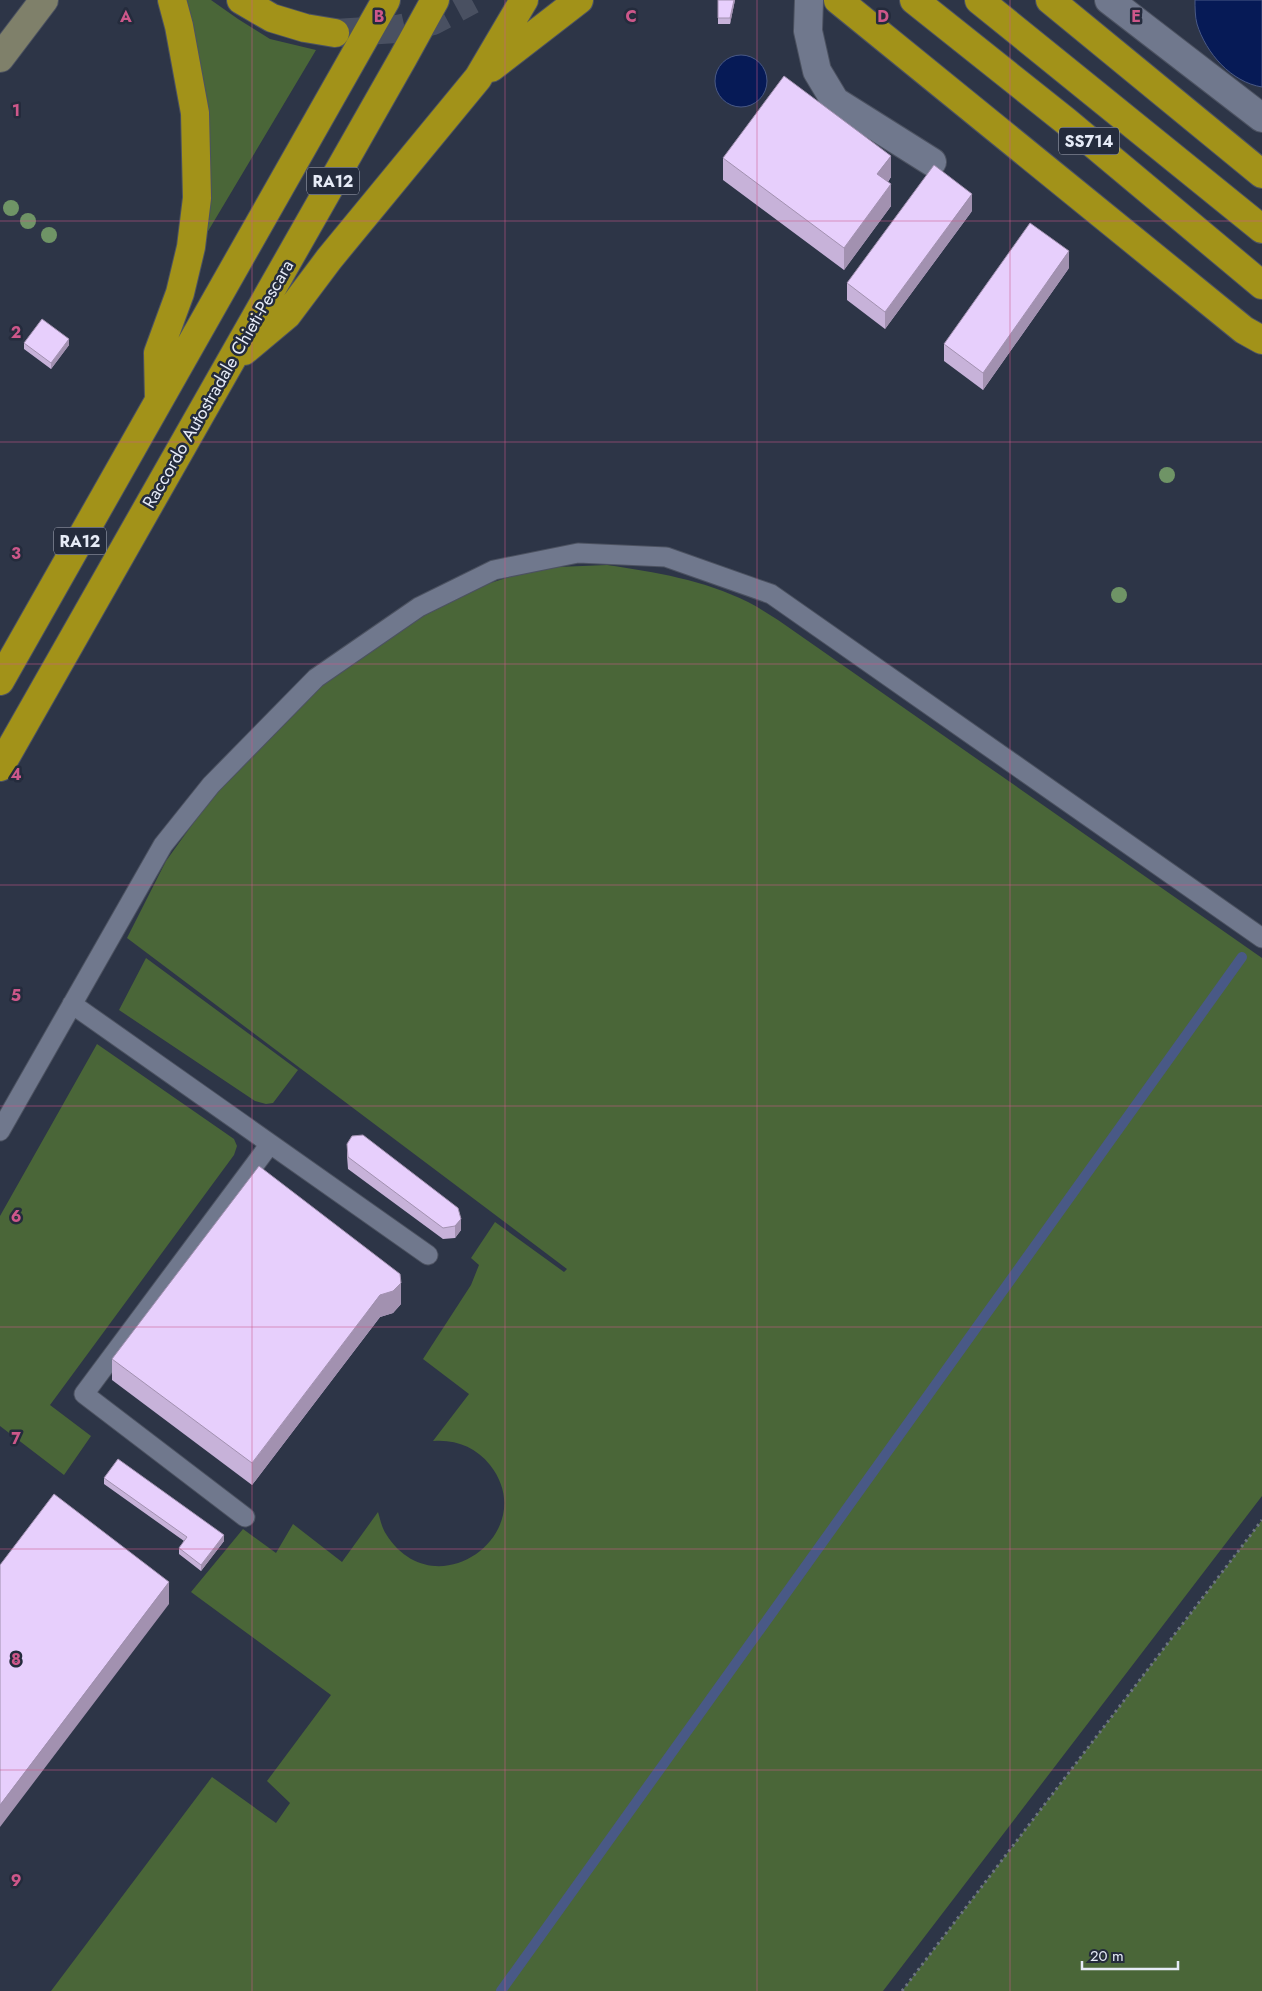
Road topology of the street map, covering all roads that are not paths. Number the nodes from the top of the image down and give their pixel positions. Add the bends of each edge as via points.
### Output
1 (44, 0) edge
2 (172, 0) edge
3 (241, 0) edge
4 (386, 0) edge
5 (434, 0) edge
6 (524, 0) edge
7 (579, 0) edge
8 (809, 0) edge
9 (838, 0) edge
10 (914, 0) edge
11 (979, 0) edge
12 (1050, 0) edge
13 (1109, 0) edge
14 (335, 33) tunnel mouth
15 (0, 58) edge
16 (478, 78) junction
17 (1262, 118) edge
18 (932, 162) dead end
19 (1262, 174) edge
20 (1262, 229) edge
21 (1262, 285) edge
22 (1262, 340) edge
23 (231, 361) junction
24 (159, 402) junction
25 (0, 681) edge
26 (0, 767) edge
27 (1262, 938) edge
28 (72, 1004) junction
29 (0, 1130) edge
30 (270, 1144) junction
31 (428, 1255) dead end
32 (245, 1517) dead end

1 - 15 street
2 - 24 highway via 195,113 197,198 191,248 180,293 158,353
3 - 14 highway via 272,18
4 - 24 highway, RA12
5 - 23 highway, Raccordo Autostradale Chieti-Pescara / RA12
6 - 16 highway
7 - 16 highway
8 - 18 street via 808,30 817,71 836,101
9 - 22 highway via 1244,330
10 - 21 highway, SS714 via 1067,122
11 - 20 highway, SS714
12 - 19 highway
13 - 17 street
16 - 23 highway via 287,315
23 - 26 highway, Raccordo Autostradale Chieti-Pescara / RA12
24 - 25 highway, RA12
27 - 28 lane via 771,594 666,557 578,553 494,570 419,607 316,678 211,784 163,846
28 - 29 lane
28 - 30 lane
30 - 31 lane
30 - 32 lane via 84,1394

